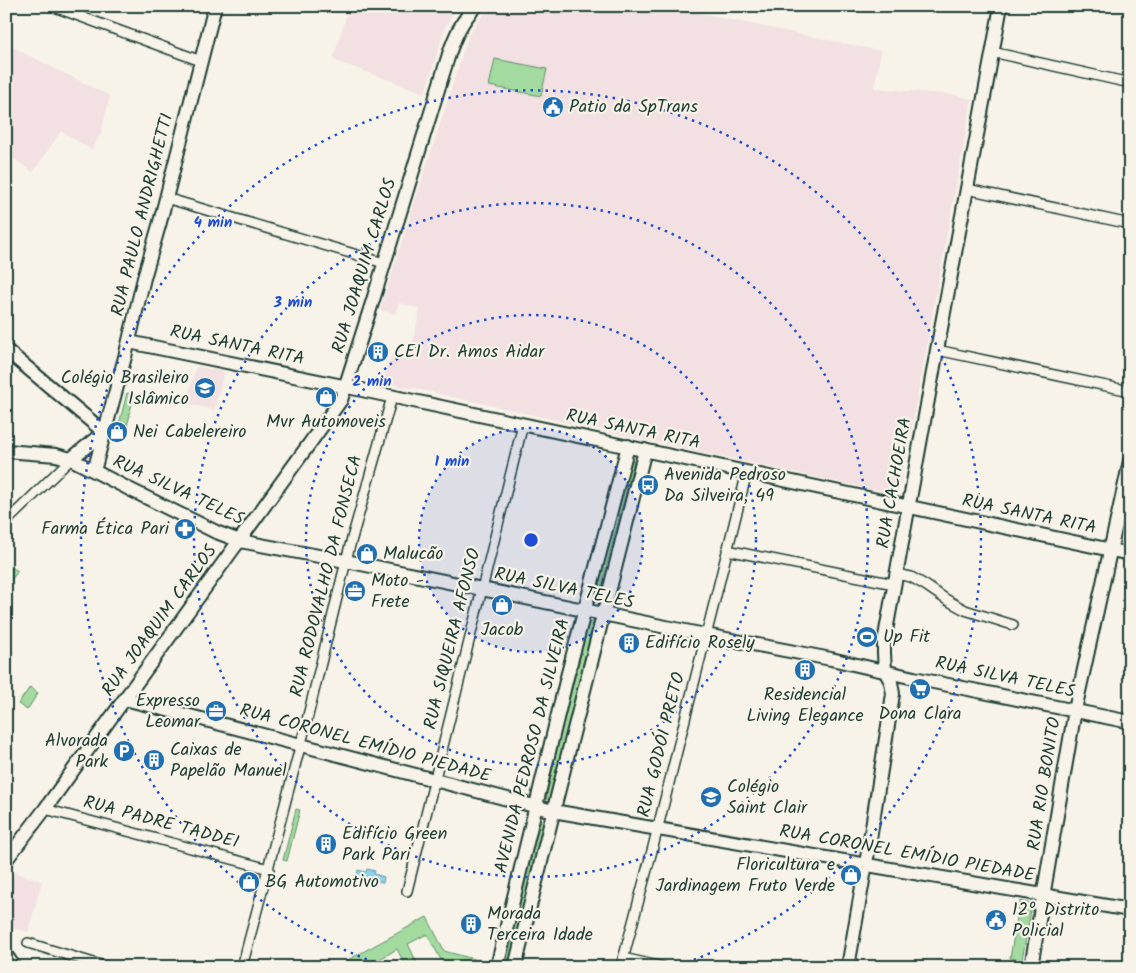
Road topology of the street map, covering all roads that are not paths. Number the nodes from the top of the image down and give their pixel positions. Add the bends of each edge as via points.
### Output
1 (52, 6) edge
2 (215, 6) edge
3 (476, 6) edge
4 (1001, 6) edge
5 (992, 52) junction
6 (201, 61) junction
7 (1130, 83) edge
8 (967, 189) junction
9 (166, 198) junction
10 (1130, 224) edge
11 (384, 263) junction
12 (129, 342) junction
13 (6, 350) edge
14 (936, 350) junction
15 (346, 386) junction
16 (1130, 391) edge
17 (392, 397) junction
18 (523, 424) junction
19 (104, 432) junction
20 (628, 446) junction
21 (645, 450) junction
22 (6, 451) edge
23 (71, 458) junction
24 (1130, 461) edge
25 (94, 471) junction
26 (747, 472) junction
27 (908, 507) junction
28 (6, 522) edge
29 (240, 541) junction
30 (727, 550) junction
31 (1111, 550) junction
32 (1130, 554) edge
33 (346, 562) junction
34 (895, 579) junction
35 (482, 590) junction
36 (585, 611) junction
37 (603, 615) junction
38 (1012, 625) dead end
39 (706, 636) junction
40 (885, 671) junction
41 (125, 699) junction
42 (1074, 710) junction
43 (1130, 722) edge
44 (301, 745) junction
45 (436, 780) junction
46 (536, 807) junction
47 (45, 809) junction
48 (553, 811) junction
49 (658, 829) junction
50 (6, 860) edge
51 (866, 865) junction
52 (269, 868) junction
53 (407, 891) dead end
54 (1044, 895) junction
55 (1130, 910) edge
56 (28, 943) dead end
57 (6, 954) edge
58 (622, 962) edge
59 (656, 966) edge
60 (14, 967) edge
61 (106, 967) edge
62 (242, 967) edge
63 (497, 967) edge
64 (515, 967) edge
65 (848, 967) edge
66 (1031, 967) edge

1 - 6 street
2 - 6 main road, RUA PAULO ANDRIGHETTI
3 - 11 main road, RUA JOAQUIM CARLOS via 456,34
4 - 5 main road, RUA CACHOEIRA
5 - 7 street
5 - 8 main road, RUA CACHOEIRA
6 - 9 main road, RUA PAULO ANDRIGHETTI
8 - 10 street
8 - 14 main road, RUA CACHOEIRA
9 - 11 street
9 - 12 main road, RUA PAULO ANDRIGHETTI
11 - 15 main road, RUA JOAQUIM CARLOS
12 - 15 main road, RUA SANTA RITA
12 - 19 main road, RUA PAULO ANDRIGHETTI
13 - 19 main road
14 - 16 street
14 - 27 main road, RUA CACHOEIRA
15 - 17 main road, RUA SANTA RITA
15 - 29 main road, RUA JOAQUIM CARLOS via 341,400
17 - 18 main road, RUA SANTA RITA
17 - 33 street, RUA RODOVALHO DA FONSECA
18 - 20 main road, RUA SANTA RITA
18 - 35 street, RUA SIQUEIRA AFONSO
19 - 23 main road
19 - 25 main road, RUA PAULO ANDRIGHETTI
20 - 21 main road, RUA SANTA RITA
20 - 36 main road, AVENIDA PEDROSO DA SILVEIRA
21 - 26 main road, RUA SANTA RITA
21 - 37 main road, AVENIDA PEDROSO DA SILVEIRA
22 - 23 main road, RUA SILVA TELES
23 - 25 main road, RUA SILVA TELES
23 - 28 street
24 - 31 main road, RUA RIO BONITO
25 - 29 main road, RUA SILVA TELES
26 - 27 main road, RUA SANTA RITA
26 - 30 street, RUA GODÓI PRETO
27 - 31 main road, RUA SANTA RITA
27 - 34 main road, RUA CACHOEIRA
29 - 33 main road, RUA SILVA TELES
29 - 41 main road, RUA JOAQUIM CARLOS
30 - 34 street
30 - 39 street, RUA GODÓI PRETO
31 - 32 main road, RUA SANTA RITA
31 - 42 main road, RUA RIO BONITO
33 - 35 main road, RUA SILVA TELES
33 - 44 street, RUA RODOVALHO DA FONSECA
34 - 38 street via 911,577 965,610
34 - 40 main road, RUA CACHOEIRA via 884,646
35 - 36 main road, RUA SILVA TELES
35 - 45 street, RUA SIQUEIRA AFONSO
36 - 37 main road, RUA SILVA TELES
36 - 46 main road, AVENIDA PEDROSO DA SILVEIRA
37 - 39 main road, RUA SILVA TELES
37 - 48 main road, AVENIDA PEDROSO DA SILVEIRA
39 - 40 main road, RUA SILVA TELES
39 - 49 street, RUA GODÓI PRETO
40 - 42 main road, RUA SILVA TELES
40 - 51 main road, RUA CACHOEIRA via 893,694
41 - 44 main road, RUA CORONEL EMÍDIO PIEDADE
41 - 47 main road, RUA JOAQUIM CARLOS
42 - 43 main road, RUA SILVA TELES
42 - 54 main road, RUA RIO BONITO
44 - 45 main road, RUA CORONEL EMÍDIO PIEDADE
44 - 52 street, RUA RODOVALHO DA FONSECA
45 - 46 main road, RUA CORONEL EMÍDIO PIEDADE
45 - 53 street, RUA SIQUEIRA AFONSO
46 - 48 main road, RUA CORONEL EMÍDIO PIEDADE
46 - 63 main road, AVENIDA PEDROSO DA SILVEIRA
47 - 50 main road, RUA JOAQUIM CARLOS
47 - 52 street, RUA PADRE TADDEI
48 - 49 main road, RUA CORONEL EMÍDIO PIEDADE
48 - 64 main road, AVENIDA PEDROSO DA SILVEIRA
49 - 51 main road, RUA CORONEL EMÍDIO PIEDADE
49 - 58 street, RUA GODÓI PRETO
51 - 54 main road, RUA CORONEL EMÍDIO PIEDADE
51 - 65 main road, RUA CACHOEIRA
52 - 62 street, RUA RODOVALHO DA FONSECA
54 - 55 main road, RUA CORONEL EMÍDIO PIEDADE
54 - 66 main road, RUA RIO BONITO
56 - 61 street
57 - 60 main road
58 - 59 street

